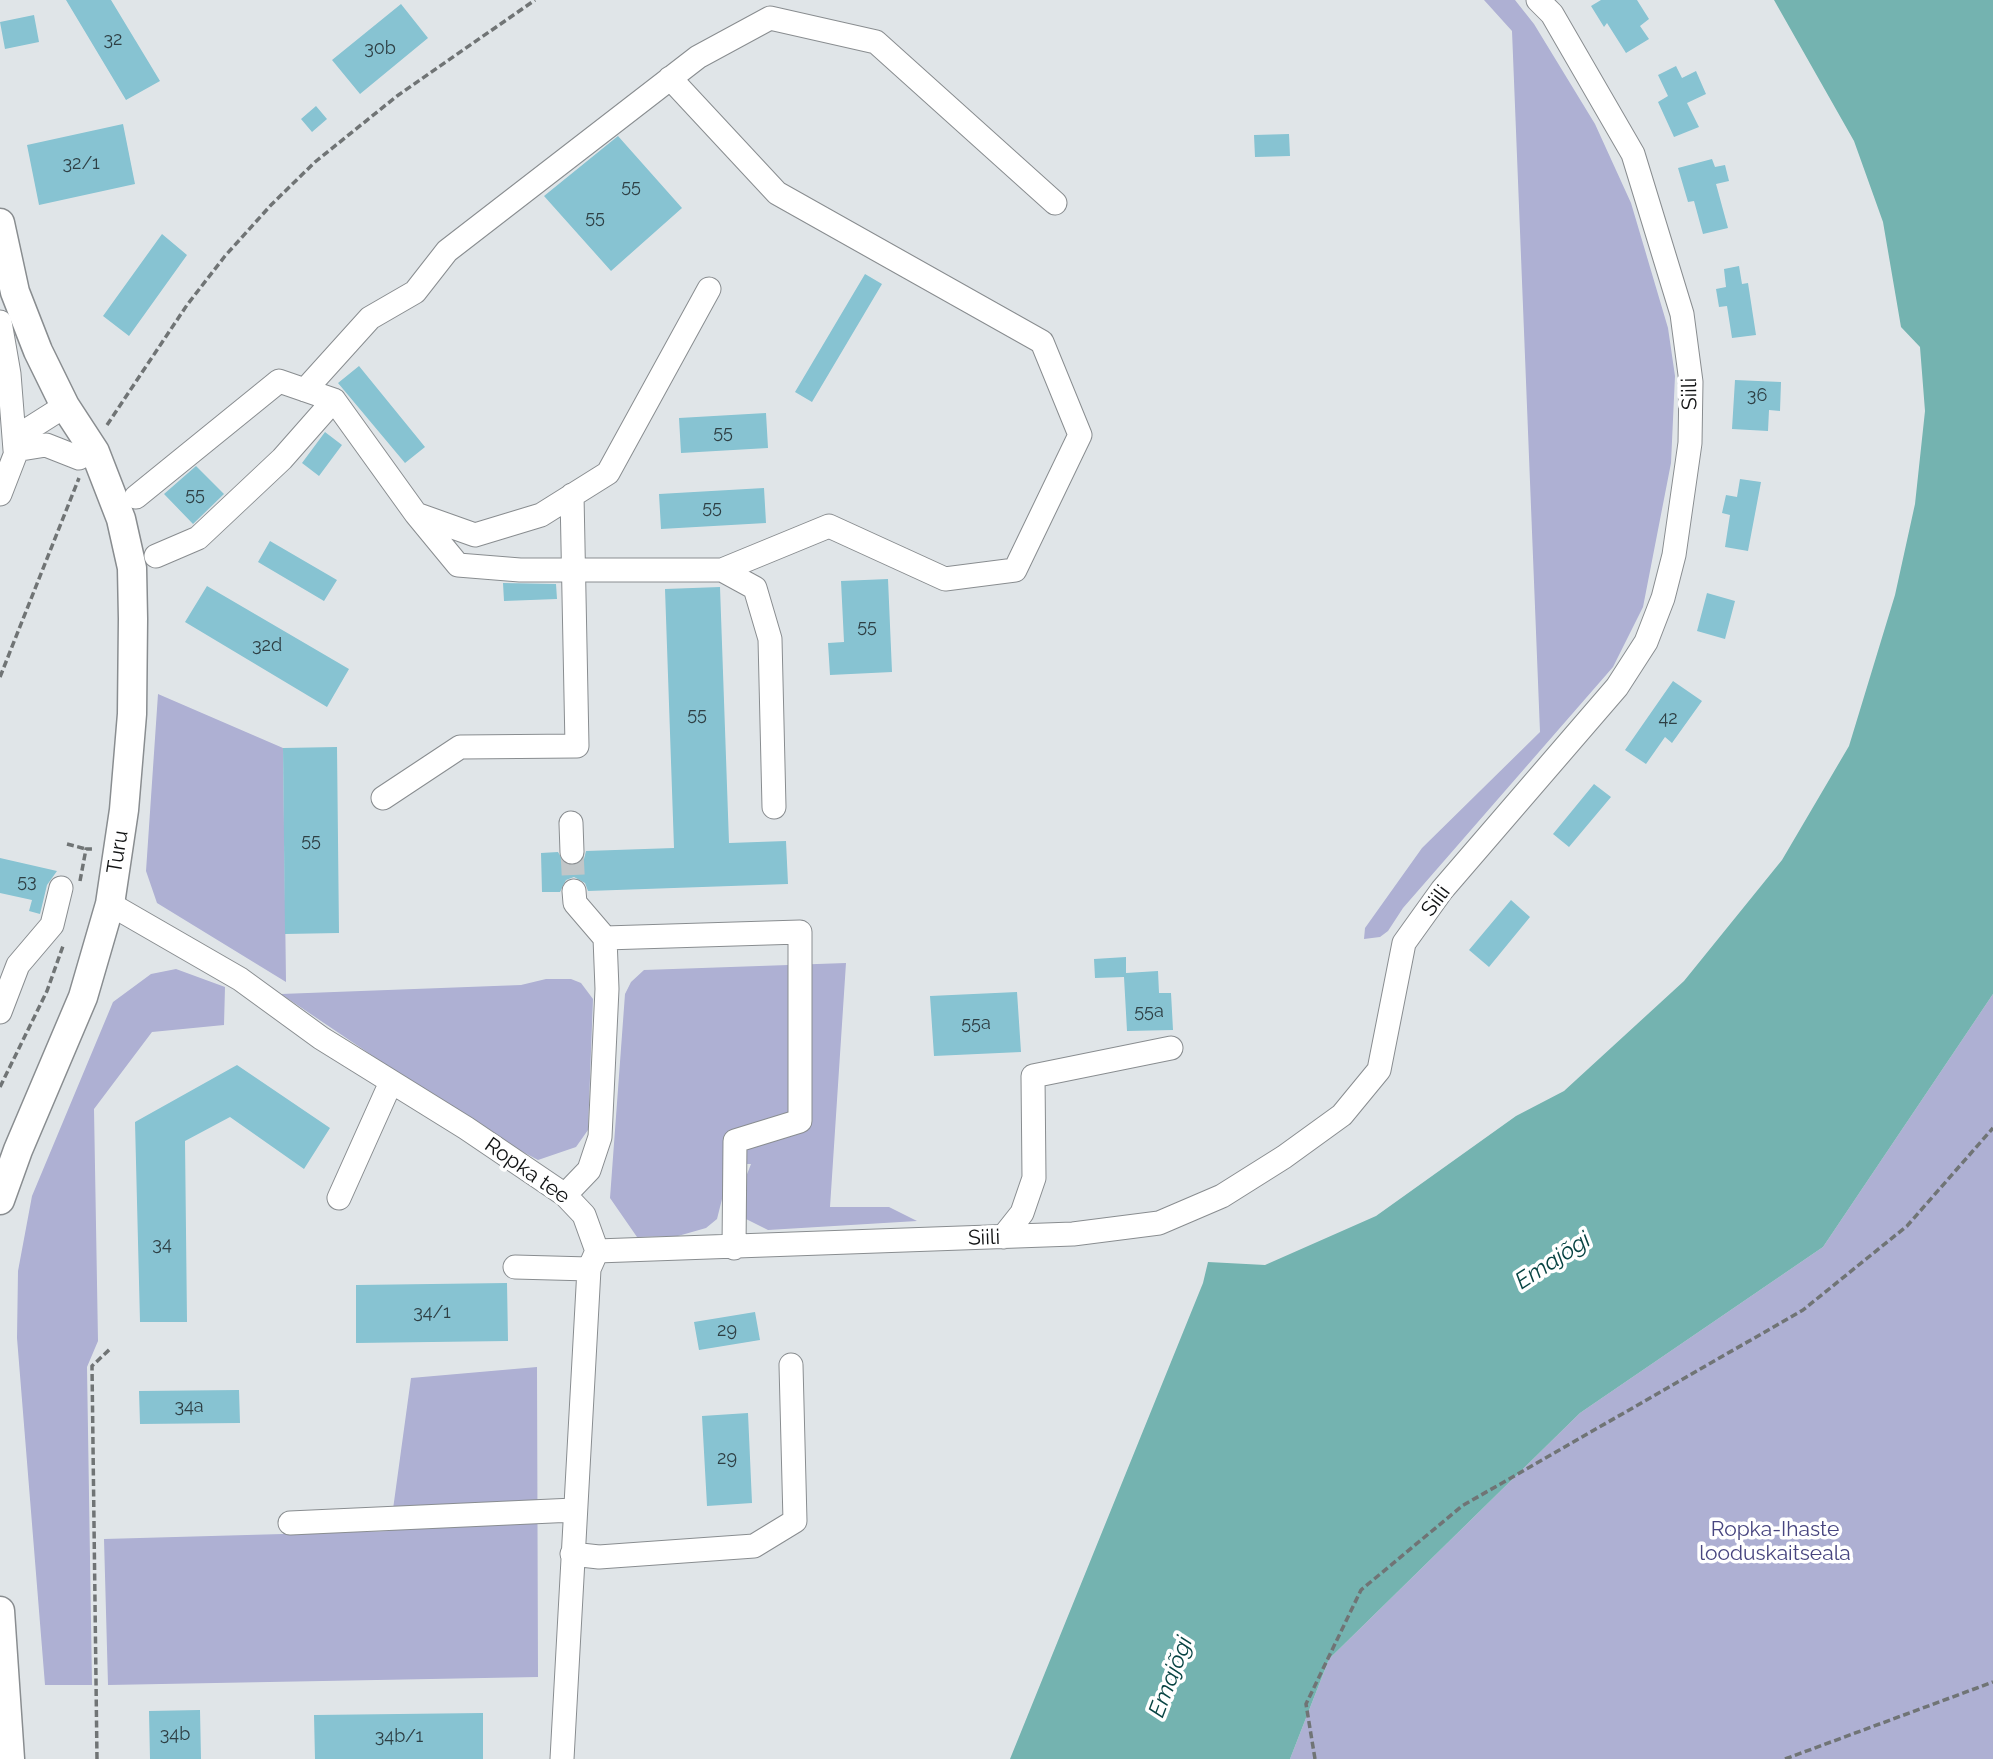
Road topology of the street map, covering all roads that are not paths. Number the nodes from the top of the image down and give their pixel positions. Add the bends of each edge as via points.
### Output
1 (1538, 0) edge
2 (670, 78) junction
3 (1055, 203) dead end
4 (0, 223) edge
5 (709, 289) dead end
6 (0, 308) edge
7 (0, 323) edge
8 (305, 390) junction
9 (334, 400) junction
10 (57, 410) junction
11 (15, 450) junction
12 (86, 457) junction
13 (0, 494) edge
14 (572, 495) junction
15 (136, 497) dead end
16 (416, 514) junction
17 (156, 556) dead end
18 (574, 570) junction
19 (722, 570) junction
20 (383, 799) dead end
21 (774, 807) dead end
22 (571, 823) dead end
23 (572, 852) tunnel mouth
24 (70, 887) road end
25 (574, 891) tunnel mouth
26 (110, 904) junction
27 (605, 938) junction
28 (0, 1012) edge
29 (1171, 1048) dead end
30 (391, 1082) junction
31 (565, 1195) junction
32 (339, 1198) dead end
33 (0, 1200) edge
34 (1003, 1237) junction
35 (734, 1248) junction
36 (593, 1260) junction
37 (515, 1267) dead end
38 (791, 1365) dead end
39 (573, 1510) junction
40 (290, 1522) dead end
41 (572, 1554) junction
42 (1, 1629) edge
43 (10, 1759) edge
44 (22, 1759) edge
45 (562, 1759) edge

1 - 34 street, Siili via 1552,14 1633,154 1682,314 1691,382 1690,443 1674,555 1646,642 1617,687 1442,890 1405,943 1379,1070 1342,1115 1222,1196 1159,1223
2 - 3 street via 698,57 770,18 876,42
2 - 8 street via 447,251 415,292 370,317
2 - 19 street via 777,193 1042,342 1080,435 1015,570 945,579 829,526
4 - 10 main road, Turu via 15,292
5 - 14 street via 608,473
6 - 10 main road, Turu
7 - 11 street
8 - 9 street
8 - 15 street via 279,381
9 - 16 street
9 - 17 street via 282,459 198,538
10 - 11 street via 24,432
10 - 12 main road, Turu
11 - 12 street via 46,445
11 - 13 street
12 - 26 main road, Turu via 107,487 121,519 132,568 132,714
14 - 16 street via 541,515 475,535
14 - 18 street
16 - 18 street via 458,565
18 - 19 street
18 - 20 street via 577,746 460,747
19 - 21 street via 755,588 770,639
22 - 23 street
24 - 28 street via 52,925 18,965
25 - 27 street via 575,903
26 - 30 street, Ropka tee via 240,979
26 - 33 main road, Turu via 83,997
27 - 31 street via 600,1137 589,1170
27 - 35 street via 800,932 800,1121 735,1141
29 - 34 street via 1034,1076 1034,1178 1022,1213
30 - 31 street, Ropka tee
30 - 32 street
31 - 36 street, Ropka tee via 584,1214
34 - 35 street, Siili
35 - 36 street, Siili
36 - 37 street, Siili
36 - 39 street, Ropka tee
38 - 41 street via 795,1521 754,1546 599,1557
39 - 40 street
39 - 41 street, Ropka tee
41 - 45 street, Ropka tee
42 - 43 main road
42 - 44 main road

